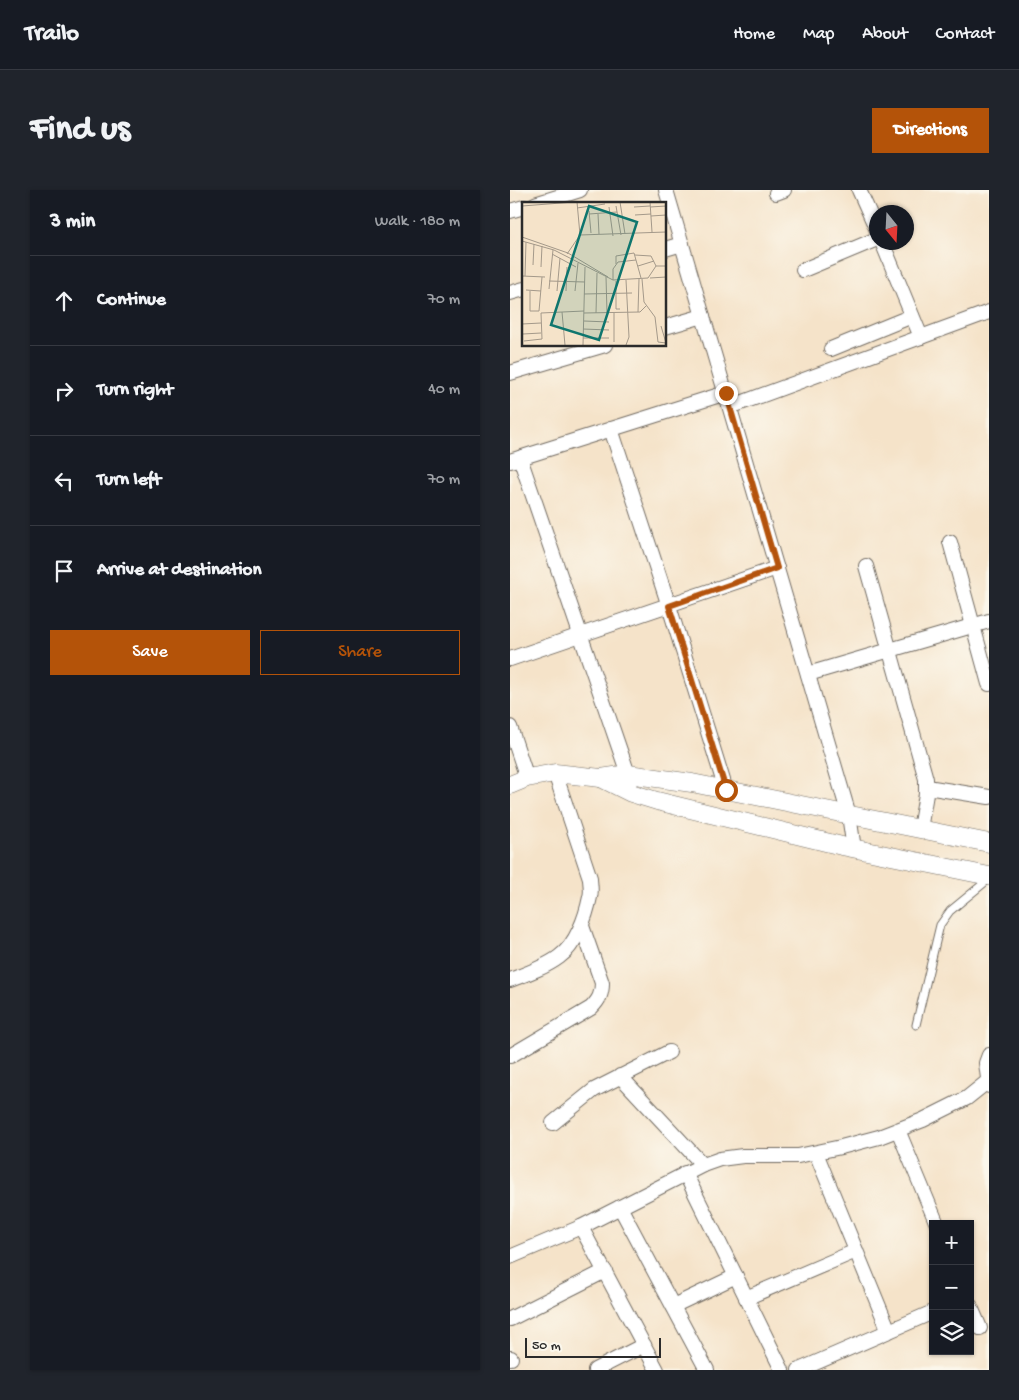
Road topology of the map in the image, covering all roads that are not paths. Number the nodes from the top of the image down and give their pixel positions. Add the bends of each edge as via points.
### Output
1 (580, 190) edge
2 (666, 190) edge
3 (859, 190) edge
4 (541, 202) edge
5 (869, 214) edge
6 (869, 242) edge
7 (682, 244) junction
8 (666, 249) edge
9 (885, 250) edge
10 (803, 270) dead end
11 (989, 312) edge
12 (703, 316) junction
13 (912, 316) junction
14 (666, 327) edge
15 (921, 337) junction
16 (601, 346) edge
17 (831, 349) dead end
18 (510, 373) edge
19 (726, 393) junction
20 (730, 407) junction
21 (611, 429) junction
22 (515, 459) edge
23 (950, 542) dead end
24 (866, 566) dead end
25 (777, 568) junction
26 (669, 606) junction
27 (989, 621) edge
28 (974, 625) junction
29 (581, 635) junction
30 (889, 650) junction
31 (510, 659) edge
32 (808, 674) junction
33 (989, 684) edge
34 (510, 727) edge
35 (555, 773) junction
36 (628, 774) junction
37 (527, 778) junction
38 (601, 778) junction
39 (510, 785) edge
40 (927, 787) junction
41 (726, 790) junction
42 (631, 793) junction
43 (989, 797) edge
44 (850, 815) junction
45 (920, 829) junction
46 (989, 843) edge
47 (854, 849) junction
48 (989, 878) edge
49 (582, 926) junction
50 (510, 980) edge
51 (916, 1025) dead end
52 (669, 1052) dead end
53 (989, 1055) edge
54 (510, 1056) edge
55 (620, 1076) junction
56 (988, 1084) edge
57 (553, 1123) dead end
58 (898, 1130) junction
59 (816, 1153) junction
60 (703, 1165) junction
61 (685, 1173) junction
62 (620, 1207) junction
63 (935, 1220) edge
64 (581, 1227) junction
65 (856, 1251) junction
66 (510, 1257) edge
67 (605, 1271) junction
68 (736, 1276) junction
69 (746, 1298) junction
70 (673, 1306) junction
71 (972, 1310) edge
72 (929, 1314) edge
73 (510, 1319) edge
74 (980, 1328) dead end
75 (890, 1331) junction
76 (644, 1345) junction
77 (595, 1370) edge
78 (657, 1370) edge
79 (708, 1370) edge
80 (782, 1370) edge
81 (799, 1370) edge

1 - 4 street
2 - 7 street
3 - 5 street
6 - 10 street
7 - 8 street
7 - 12 street
9 - 13 street
11 - 15 street
12 - 14 street
12 - 19 street
13 - 15 street
13 - 17 street
15 - 20 street
16 - 18 street
19 - 20 street
19 - 21 street
20 - 25 street
21 - 22 street
21 - 26 street
22 - 29 street
23 - 28 street
24 - 30 street
25 - 26 street
25 - 32 street
26 - 29 street
26 - 41 street
27 - 28 street
28 - 30 street
28 - 33 street
29 - 31 street
29 - 36 street
30 - 32 street
30 - 40 street
32 - 44 street
34 - 37 street
35 - 37 street
35 - 38 street
35 - 49 street via 590,878 591,896
36 - 38 street
36 - 41 street
36 - 42 street
37 - 39 street
38 - 42 street
40 - 43 street
40 - 45 street
41 - 44 street
42 - 47 street
44 - 45 street
44 - 47 street
45 - 46 street
47 - 48 street
48 - 51 lane via 950,911 940,925
49 - 50 street via 560,957
49 - 54 street via 602,983 598,1001
52 - 55 street
53 - 56 street via 986,1063
55 - 57 street via 580,1099
55 - 60 street
56 - 58 street via 967,1098
58 - 59 street
58 - 63 street
59 - 60 street via 743,1156
59 - 65 street
60 - 61 street
61 - 62 street
61 - 68 street
62 - 64 street
62 - 70 street
64 - 66 street
64 - 67 street
65 - 69 street
65 - 75 street
67 - 73 street
67 - 76 street
68 - 69 street
68 - 70 street
69 - 80 street
70 - 79 street
71 - 74 street
72 - 75 street
75 - 81 street
76 - 77 street
76 - 78 street

